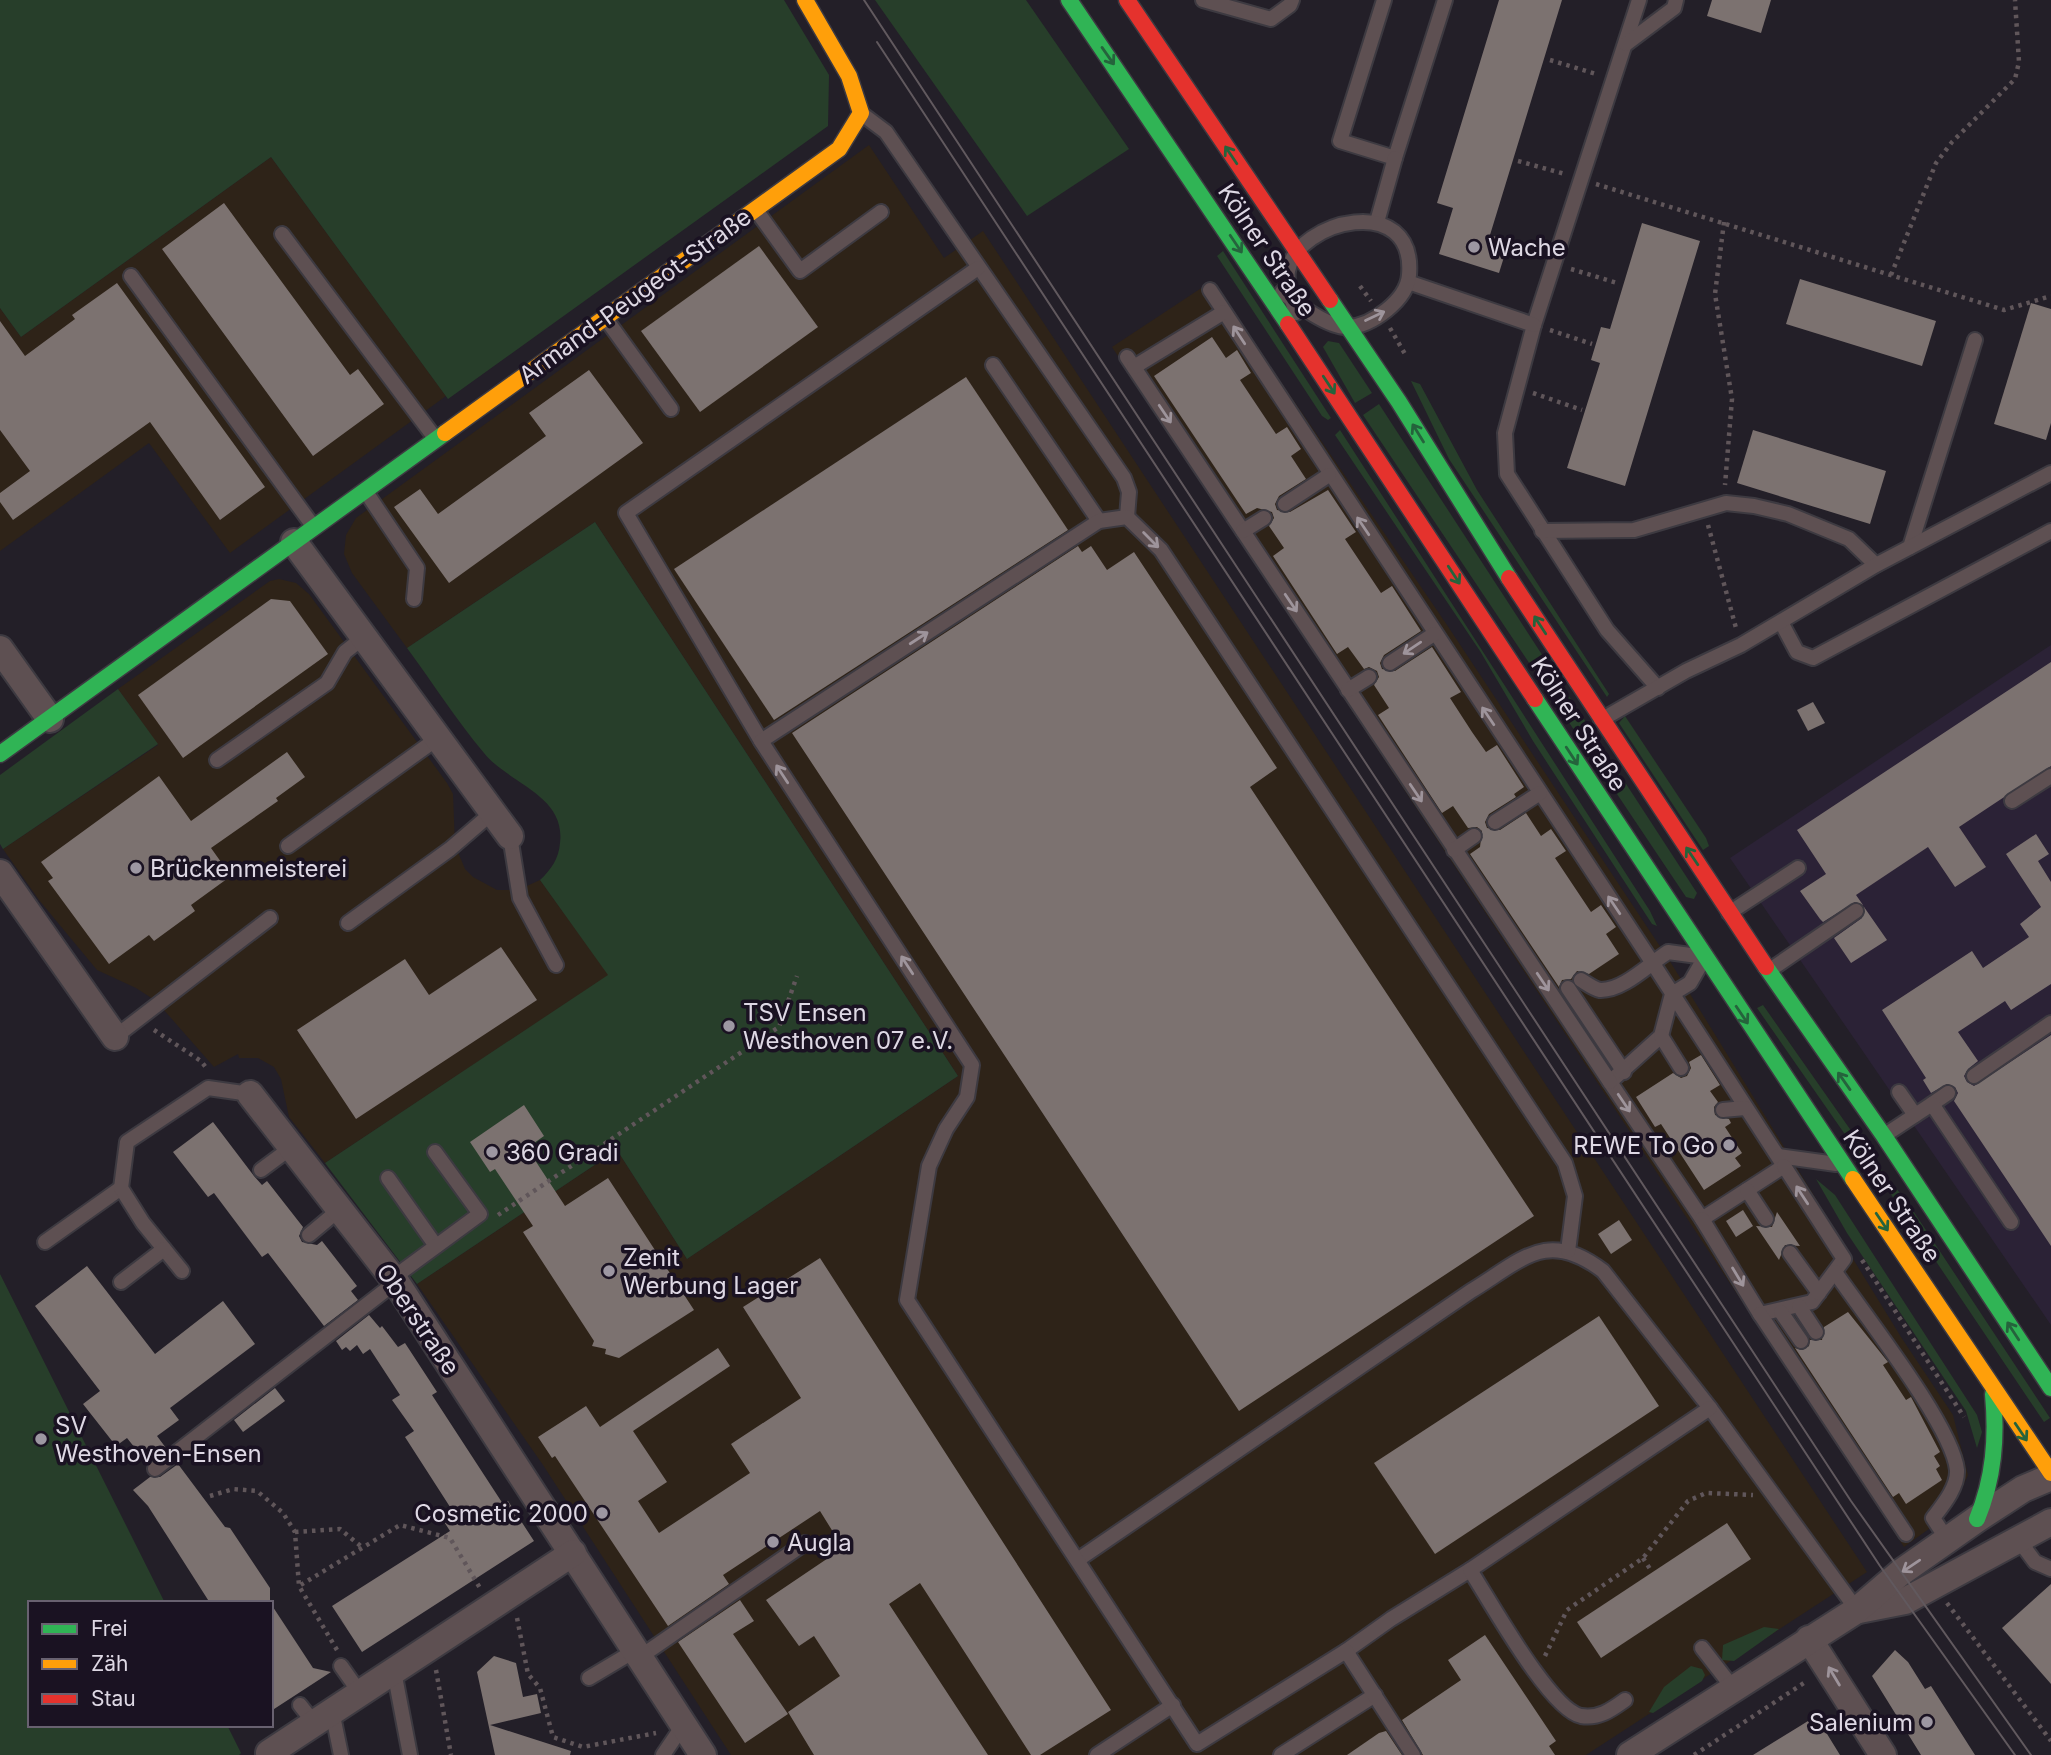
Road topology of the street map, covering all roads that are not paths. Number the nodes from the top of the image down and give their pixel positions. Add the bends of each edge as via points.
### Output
1 (805, 0) edge
2 (1069, 0) edge
3 (1127, 0) edge
4 (1203, 0) edge
5 (1292, 0) edge
6 (1384, 0) edge
7 (1444, 0) edge
8 (1639, 0) edge
9 (1676, 0) edge
10 (1626, 44) junction
11 (861, 113) junction
12 (1395, 158) junction
13 (755, 209) junction
14 (881, 212) dead end
15 (1377, 222) junction
16 (282, 234) dead end
17 (1296, 252) junction
18 (1251, 267) junction
19 (978, 268) junction
20 (131, 275) dead end
21 (1408, 282) junction
22 (1210, 290) dead end
23 (1292, 300) junction
24 (1224, 312) junction
25 (605, 317) junction
26 (1534, 325) junction
27 (1347, 327) junction
28 (1975, 340) dead end
29 (1310, 355) junction
30 (993, 365) dead end
31 (671, 409) dead end
32 (436, 439) junction
33 (2051, 473) edge
34 (1329, 475) junction
35 (365, 491) junction
36 (1285, 504) dead end
37 (1127, 517) junction
38 (1264, 518) dead end
39 (1099, 521) junction
40 (1243, 531) junction
41 (1542, 531) junction
42 (2051, 531) edge
43 (304, 535) junction
44 (1910, 547) junction
45 (1876, 565) junction
46 (414, 599) dead end
47 (1781, 622) junction
48 (1434, 634) junction
49 (364, 637) junction
50 (0, 649) edge
51 (1390, 663) dead end
52 (1369, 677) dead end
53 (1658, 688) junction
54 (1348, 690) junction
55 (50, 719) junction
56 (1601, 720) junction
57 (438, 738) junction
58 (761, 741) junction
59 (0, 754) edge
60 (217, 760) dead end
61 (2051, 776) edge
62 (1540, 793) junction
63 (2012, 801) dead end
64 (493, 812) junction
65 (1495, 822) dead end
66 (510, 836) joint
67 (1474, 836) dead end
68 (288, 846) dead end
69 (1454, 850) junction
70 (1798, 868) dead end
71 (0, 873) edge
72 (1856, 911) dead end
73 (1729, 913) junction
74 (270, 918) dead end
75 (348, 923) dead end
76 (1733, 938) junction
77 (1705, 957) junction
78 (1652, 962) junction
79 (556, 965) dead end
80 (1769, 971) junction
81 (1581, 980) dead end
82 (1568, 988) dead end
83 (1672, 994) junction
84 (2051, 1023) edge
85 (115, 1037) joint
86 (1661, 1037) junction
87 (1681, 1068) dead end
88 (1624, 1072) junction
89 (1974, 1076) dead end
90 (1610, 1082) junction
91 (1899, 1091) dead end
92 (1948, 1093) dead end
93 (250, 1094) joint
94 (1932, 1104) junction
95 (1745, 1108) junction
96 (1723, 1110) dead end
97 (1915, 1115) junction
98 (1884, 1136) junction
99 (292, 1147) junction
100 (435, 1153) dead end
101 (1781, 1161) junction
102 (1845, 1165) junction
103 (261, 1170) dead end
104 (388, 1178) dead end
105 (121, 1188) junction
106 (1747, 1190) junction
107 (340, 1209) junction
108 (1702, 1219) junction
109 (1766, 1219) dead end
110 (2011, 1222) dead end
111 (309, 1235) dead end
112 (45, 1242) dead end
113 (436, 1246) junction
114 (164, 1248) junction
115 (1568, 1251) junction
116 (1790, 1253) dead end
117 (182, 1271) dead end
118 (1835, 1272) junction
119 (394, 1280) junction
120 (121, 1282) dead end
121 (1819, 1293) junction
122 (1799, 1307) junction
123 (1781, 1312) junction
124 (1760, 1314) junction
125 (1816, 1332) dead end
126 (1801, 1341) dead end
127 (2051, 1388) edge
128 (1993, 1389) junction
129 (1710, 1408) junction
130 (155, 1469) dead end
131 (2051, 1475) edge
132 (1977, 1519) junction
133 (2051, 1522) edge
134 (1906, 1534) dead end
135 (2018, 1539) junction
136 (1948, 1541) junction
137 (805, 1543) dead end
138 (573, 1553) junction
139 (1079, 1559) junction
140 (2051, 1569) edge
141 (1470, 1570) junction
142 (1857, 1610) junction
143 (1815, 1646) junction
144 (1702, 1648) dead end
145 (1346, 1651) junction
146 (638, 1653) junction
147 (340, 1660) road end
148 (394, 1671) junction
149 (589, 1678) dead end
150 (1733, 1688) junction
151 (360, 1693) junction
152 (1374, 1695) junction
153 (1625, 1700) dead end
154 (1172, 1705) junction
155 (316, 1713) junction
156 (684, 1724) junction
157 (1201, 1750) edge
158 (265, 1754) edge
159 (341, 1755) edge
160 (410, 1755) edge
161 (663, 1755) edge
162 (703, 1755) edge
163 (1097, 1755) edge
164 (1281, 1755) edge
165 (1413, 1755) edge
166 (1630, 1755) edge
167 (1882, 1755) edge

1 - 11 main road via 849,76
2 -> 18 main road, Kölner Straße
17 -> 3 main road, Kölner Straße
4 - 5 lane via 1271,19
6 - 12 lane via 1340,141
7 - 12 lane
8 - 10 lane
9 - 10 lane via 1674,8
10 - 26 lane
11 - 13 main road, Armand-Peugeot-Straße via 839,149
11 - 19 lane via 886,132
12 - 15 lane
13 - 14 lane via 800,271
13 - 25 main road, Armand-Peugeot-Straße
15 - 17 lane via 1348,222
15 - 21 lane via 1405,245 1410,259
16 - 32 lane
17 - 23 lane via 1288,271
17 - 27 main road, Kölner Straße
18 - 23 lane
18 - 29 main road, Kölner Straße
19 - 37 lane via 1124,478 1129,492
19 - 58 lane via 626,513
20 - 43 lane
21 - 26 lane
27 -> 21 lane via 1381,315
22 - 24 lane
23 - 27 lane via 1320,318
23 - 29 lane
34 -> 24 lane
24 -> 40 lane via 1130,362
25 - 31 lane
25 - 32 main road, Armand-Peugeot-Straße
26 - 41 lane via 1505,433 1507,474
56 -> 27 main road, Kölner Straße
28 - 44 lane
29 -> 77 main road, Kölner Straße
30 - 39 lane
32 - 35 main road, Armand-Peugeot-Straße
33 - 44 lane
34 - 36 lane
48 -> 34 lane
35 - 43 main road, Armand-Peugeot-Straße
35 - 46 lane via 417,568
37 - 39 lane
37 -> 115 lane via 1161,551 1565,1163 1575,1196
38 - 40 lane
58 -> 39 lane
40 -> 54 lane
41 - 45 lane via 1634,530 1726,503 1788,514 1849,539
41 - 53 lane via 1607,630
42 - 47 lane via 1813,658 1797,652
43 - 49 street
43 - 55 main road, Armand-Peugeot-Straße
44 - 45 lane
45 - 47 lane
47 - 53 lane
48 -> 51 lane
62 -> 48 lane
49 - 57 street
49 - 60 lane via 345,652 327,683
50 - 55 street
52 - 54 lane
53 - 56 lane
54 -> 69 lane
55 - 59 main road, Armand-Peugeot-Straße
73 -> 56 main road, Kölner Straße
57 - 64 street
57 - 68 lane
139 -> 58 lane via 907,1300 929,1166 967,1097 972,1065
61 - 63 lane
62 - 65 lane
78 -> 62 lane
64 - 66 street
64 - 75 lane
66 - 79 lane via 520,898
67 - 69 lane
69 -> 90 lane
70 - 73 lane
71 - 85 street
72 - 80 lane
73 - 76 main road, Kölner Straße
74 - 85 lane
76 - 77 main road
76 - 80 main road, Kölner Straße
77 - 78 lane via 1668,952
77 - 83 lane via 1690,983
77 -> 102 main road, Kölner Straße
78 - 81 lane via 1615,987 1598,990
78 - 83 lane
98 -> 80 main road, Kölner Straße
82 - 88 lane
83 - 86 lane
83 - 95 lane
84 - 89 lane
86 - 87 lane
86 - 88 lane
88 - 90 lane
90 -> 108 lane
91 - 97 lane
92 - 94 lane
93 - 99 street, Oberstraße
93 - 105 lane via 208,1088 127,1142
94 - 97 lane
94 - 110 lane
95 - 96 lane
95 - 101 lane
97 - 98 lane
127 -> 98 main road, Kölner Straße
99 - 103 lane
99 - 107 street, Oberstraße
100 - 113 lane via 480,1214
101 - 102 lane
101 - 106 lane
118 -> 101 lane via 1844,1259
102 -> 128 main road, Kölner Straße
104 - 113 lane
105 - 112 lane
105 - 114 lane
106 - 108 lane
106 - 109 lane
107 - 111 lane
107 - 119 street, Oberstraße
108 -> 124 lane
113 - 119 lane
114 - 117 lane
114 - 120 lane
115 - 129 lane via 1604,1271
115 - 139 lane via 1549,1248 1533,1253
116 - 121 lane
118 - 121 lane
118 - 136 lane via 1941,1426 1957,1471 1949,1496 1933,1518
119 - 130 lane
119 - 138 street, Oberstraße
121 - 122 lane
122 - 123 lane
122 - 125 lane
123 - 124 lane
123 - 126 lane
124 - 134 lane
128 -> 131 main road, Kölner Straße
128 - 132 main road via 1996,1462
129 - 141 lane
129 - 142 lane
131 - 132 street
132 - 136 street
133 - 135 street
135 - 140 lane via 2035,1563
135 - 142 street via 1905,1601
136 -> 142 street via 1900,1573
137 - 146 lane
138 - 146 street, Oberstraße
138 - 148 street
139 - 154 lane
141 - 145 lane
141 - 153 lane via 1557,1700 1579,1716 1602,1715
142 - 143 street
143 - 150 street
167 -> 143 street
144 - 150 lane
145 - 152 lane
145 - 157 lane
146 - 149 lane
146 - 156 street, Oberstraße
147 - 151 lane
148 - 151 street
148 - 160 lane
150 - 166 street
151 - 155 street
152 - 164 lane
152 - 165 lane
154 - 157 lane
154 - 163 lane
155 - 158 street
155 - 159 lane
156 - 161 lane
156 - 162 street, Oberstraße

